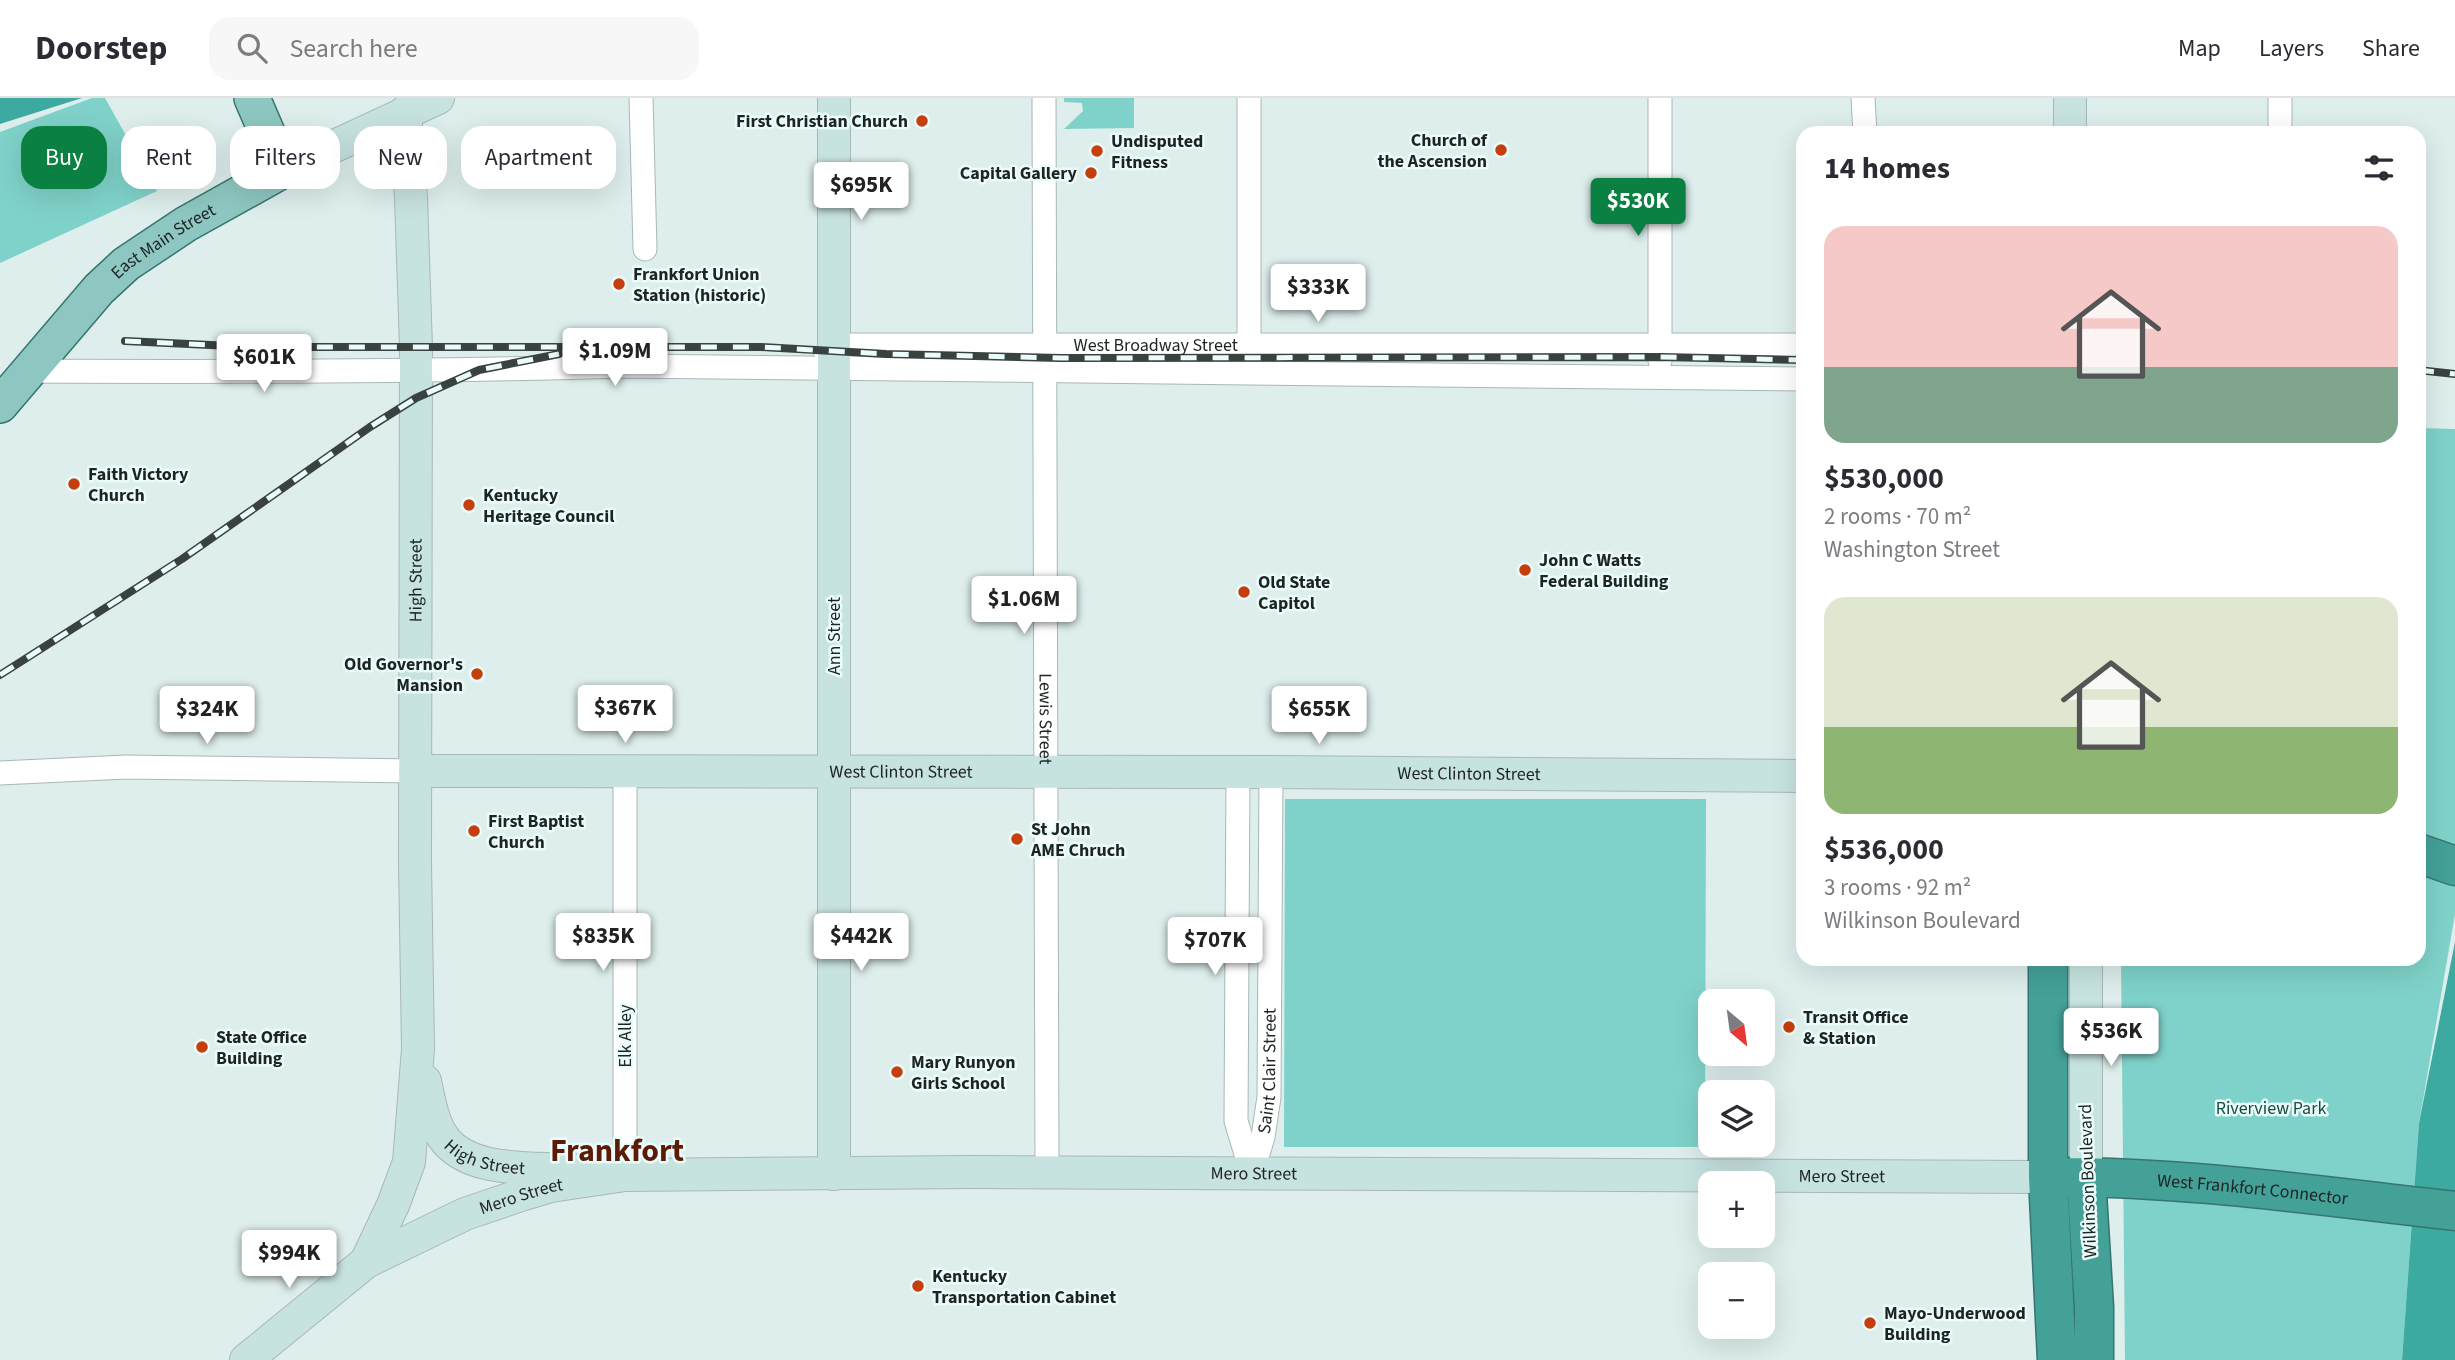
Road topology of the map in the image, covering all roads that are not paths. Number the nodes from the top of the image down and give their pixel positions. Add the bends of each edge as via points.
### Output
1 (438, 98) edge
2 (641, 98) edge
3 (834, 98) edge
4 (1044, 98) edge
5 (1249, 98) edge
6 (1660, 98) edge
7 (1863, 98) edge
8 (2070, 98) edge
9 (2280, 98) edge
10 (405, 112) junction
11 (1865, 126) edge
12 (2070, 126) edge
13 (2280, 126) edge
14 (340, 143) edge
15 (249, 189) edge
16 (645, 249) dead end
17 (1045, 345) junction
18 (1249, 345) junction
19 (1454, 345) junction
20 (1660, 345) junction
21 (1796, 345) edge
22 (827, 360) junction
23 (415, 370) junction
24 (29, 371) junction
25 (1045, 371) junction
26 (1455, 376) junction
27 (1660, 378) junction
28 (1796, 379) edge
29 (0, 405) edge
30 (415, 771) junction
31 (625, 771) junction
32 (835, 771) junction
33 (1046, 772) junction
34 (1238, 772) junction
35 (1271, 772) junction
36 (0, 773) edge
37 (1796, 776) edge
38 (2426, 856) edge
39 (2455, 866) edge
40 (2048, 966) edge
41 (2086, 966) edge
42 (418, 1049) junction
43 (1047, 1173) junction
44 (834, 1174) junction
45 (1252, 1174) junction
46 (625, 1175) junction
47 (2048, 1177) junction
48 (2086, 1177) junction
49 (2455, 1212) edge
50 (366, 1262) junction
51 (246, 1360) edge
52 (2057, 1360) edge
53 (2094, 1360) edge

1 - 10 main road, East Main Street
2 - 16 street
3 - 22 main road, Ann Street
4 - 17 street, Lewis Street
5 - 18 street
6 - 20 street
7 - 11 street
8 - 12 main road
9 - 13 street
10 - 14 main road, East Main Street
10 - 23 main road, High Street
15 - 24 main road, East Main Street via 126,264
17 - 18 street, West Broadway Street
17 - 22 street, West Broadway Street
17 - 25 street, Lewis Street
18 - 19 street, West Broadway Street
19 - 20 street, West Broadway Street
19 - 26 street
20 - 21 street, West Broadway Street
20 - 27 street
22 - 23 street, West Broadway Street
22 - 25 street, West Broadway Street
22 - 32 main road, Ann Street
23 - 24 street, West Broadway Street
23 - 30 main road, High Street
24 - 29 main road, East Main Street
25 - 26 street, West Broadway Street
25 - 33 street, Lewis Street
26 - 27 street, West Broadway Street
27 - 28 street, West Broadway Street
30 - 31 main road, West Clinton Street
30 - 36 street, West Clinton Street via 127,767
30 - 42 main road, High Street
31 - 32 main road, West Clinton Street
31 - 46 street, Elk Alley
32 - 33 main road, West Clinton Street
32 - 44 main road, Ann Street
33 - 34 main road, West Clinton Street
33 - 43 street, Lewis Street
34 - 35 main road, West Clinton Street
34 - 45 street, Saint Clair Street via 1236,1121
35 - 37 main road, West Clinton Street
35 - 45 street, Saint Clair Street via 1269,1097
38 - 39 highway
40 - 47 highway
41 - 48 main road, Wilkinson Boulevard
42 - 46 main road, High Street via 437,1125 463,1156 488,1164
42 - 50 main road, High Street via 409,1162
43 - 44 main road, Mero Street
43 - 45 main road, Mero Street
44 - 46 main road, Mero Street
45 - 47 main road, Mero Street
46 - 50 main road, Mero Street via 551,1186 465,1214
47 - 48 highway, West Frankfort Connector
47 - 52 highway
48 - 49 highway, West Frankfort Connector via 2195,1183
48 - 53 highway, Wilkinson Boulevard
50 - 51 main road

